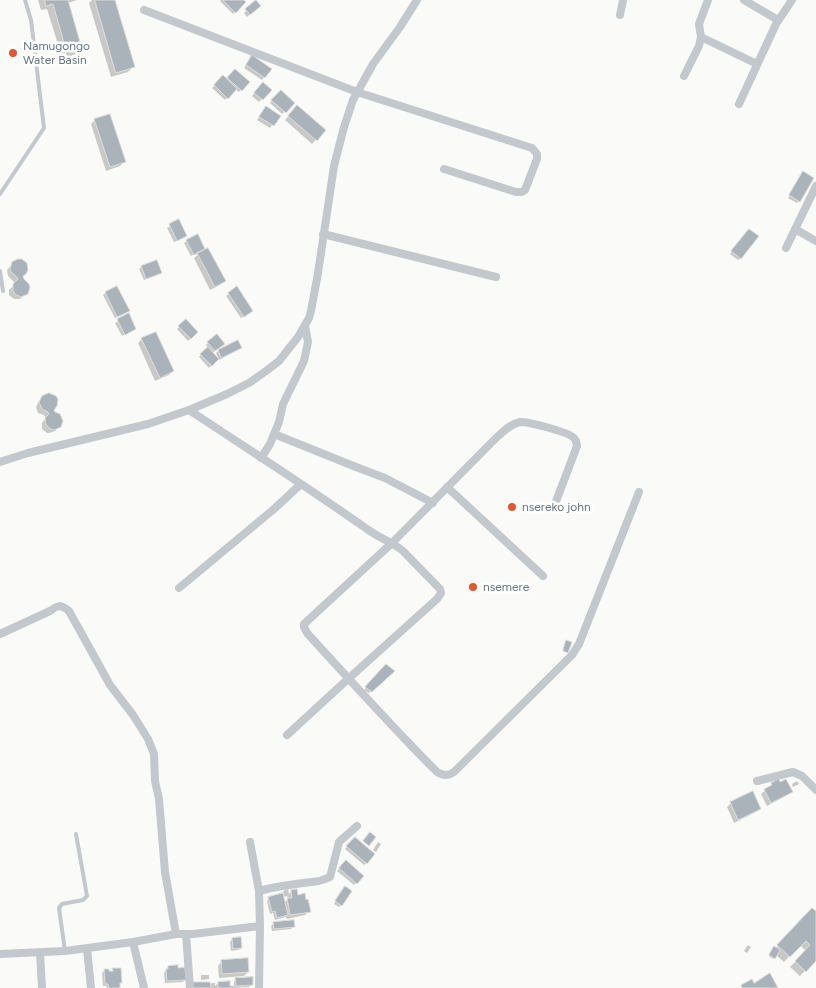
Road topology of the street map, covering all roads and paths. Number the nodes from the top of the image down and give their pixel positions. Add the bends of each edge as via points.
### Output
1 (25, 0) edge
2 (417, 0) edge
3 (623, 0) edge
4 (708, 0) edge
5 (744, 0) edge
6 (792, 0) edge
7 (144, 10) dead end
8 (620, 15) dead end
9 (778, 20) junction
10 (702, 37) junction
11 (757, 64) junction
12 (684, 76) dead end
13 (357, 92) junction
14 (739, 104) dead end
15 (444, 169) dead end
16 (816, 186) edge
17 (0, 194) edge
18 (795, 229) junction
19 (323, 234) junction
20 (816, 240) edge
21 (786, 248) dead end
22 (0, 271) edge
23 (496, 276) dead end
24 (4, 291) dead end
25 (305, 326) junction
26 (189, 410) junction
27 (274, 434) junction
28 (261, 458) junction
29 (0, 462) edge
30 (301, 484) junction
31 (447, 487) junction
32 (639, 492) dead end
33 (432, 503) junction
34 (555, 504) dead end
35 (392, 543) junction
36 (543, 576) dead end
37 (179, 588) dead end
38 (0, 634) edge
39 (348, 679) junction
40 (287, 736) dead end
41 (757, 781) dead end
42 (816, 790) edge
43 (357, 826) dead end
44 (76, 834) dead end
45 (250, 842) dead end
46 (259, 891) junction
47 (260, 926) junction
48 (176, 934) junction
49 (186, 934) junction
50 (133, 942) junction
51 (87, 948) junction
52 (64, 951) junction
53 (40, 953) junction
54 (0, 954) edge
55 (42, 988) edge
56 (91, 988) edge
57 (144, 988) edge
58 (190, 988) edge
59 (259, 988) edge

1 - 17 lane via 31,20 44,128
2 - 13 street
3 - 8 street
4 - 10 street via 699,24
5 - 9 street
6 - 9 street
7 - 13 street
9 - 11 street
10 - 11 street
10 - 12 street
11 - 14 street
13 - 15 street via 532,148 537,154 522,192
13 - 19 street via 334,166
16 - 18 street
18 - 20 street
18 - 21 street
19 - 23 street
19 - 25 street via 311,311
22 - 24 lane
25 - 26 street via 279,361 266,371 227,394
25 - 27 street via 307,351 283,404
26 - 28 street
26 - 29 street via 148,424
27 - 28 street
27 - 33 street via 385,478
28 - 30 street
30 - 35 street
30 - 37 street
31 - 33 street
31 - 34 street via 505,429 522,422 532,423 570,435 576,442
31 - 36 street
32 - 39 street via 572,655 450,774 437,772
33 - 35 street
35 - 39 street via 304,624 307,633
35 - 39 street via 441,593
38 - 48 street via 63,606 69,611 110,685 148,739 154,754 165,872
39 - 40 street
41 - 42 street via 793,772
43 - 46 street via 339,842 330,877 320,882 274,886
44 - 52 lane via 87,896 83,900 62,904 60,908
45 - 46 street
46 - 47 street
47 - 49 street
47 - 59 street
48 - 49 street
48 - 50 street
49 - 58 street
50 - 51 street
50 - 57 street
51 - 52 street
51 - 56 street
52 - 53 street
53 - 54 street
53 - 55 street

